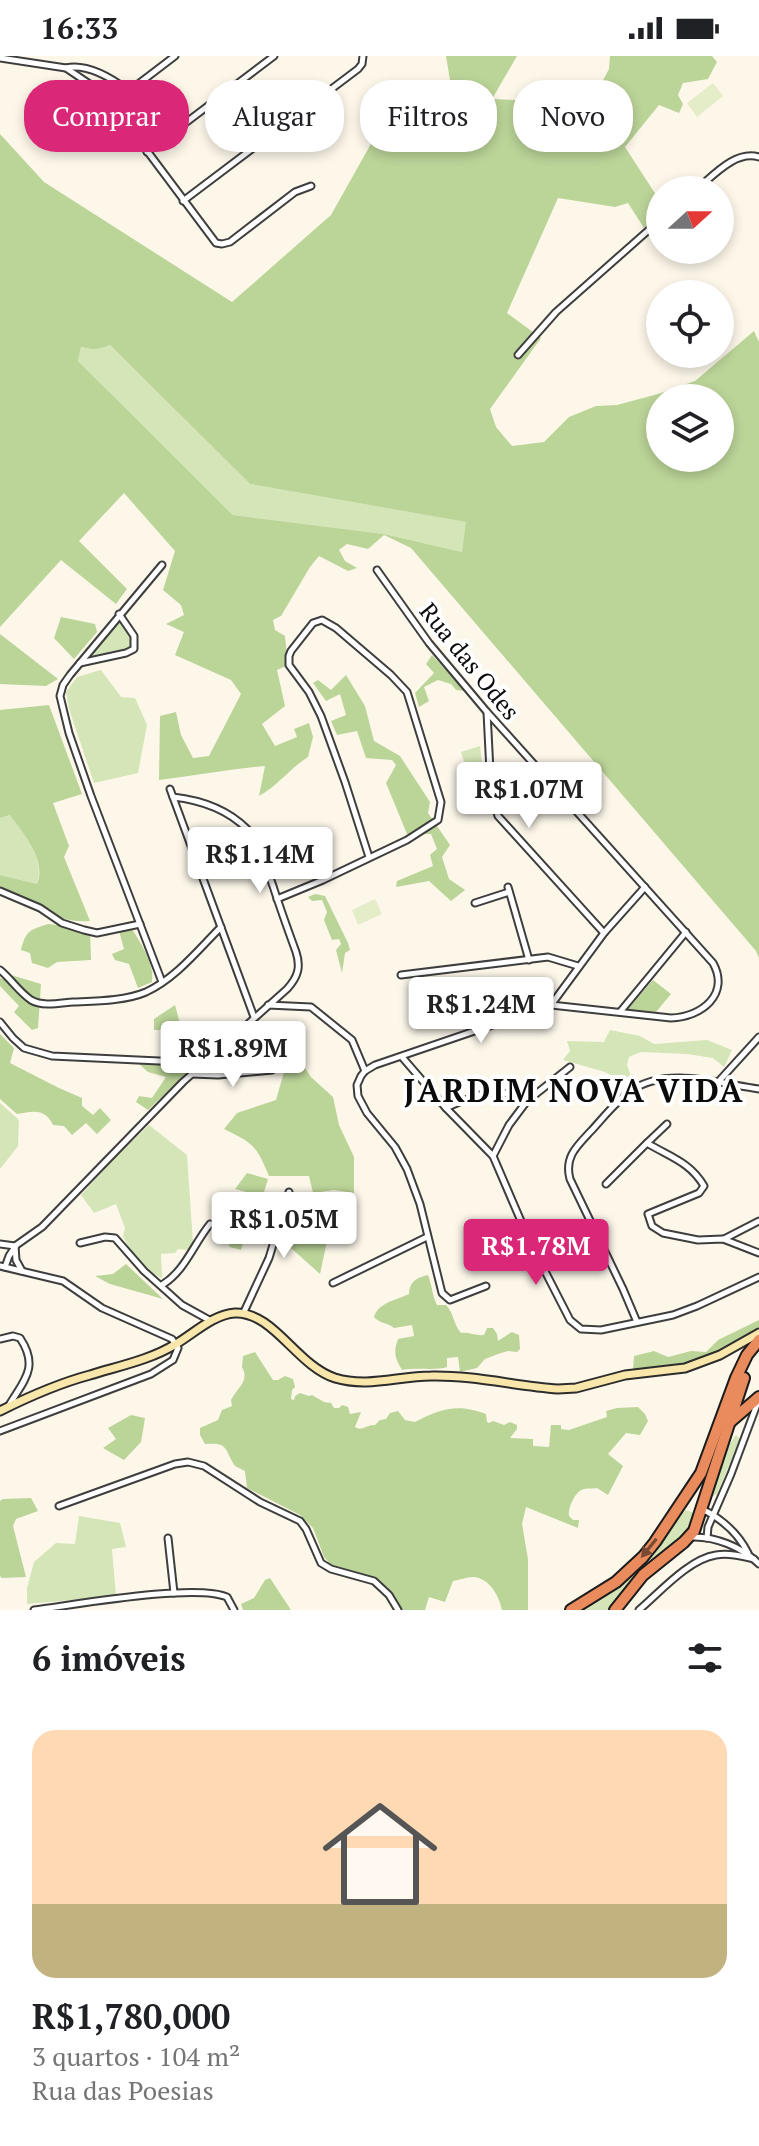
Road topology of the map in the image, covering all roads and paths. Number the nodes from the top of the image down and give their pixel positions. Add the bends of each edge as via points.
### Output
1 (175, 56) edge
2 (274, 56) edge
3 (363, 56) edge
4 (0, 58) edge
5 (66, 68) junction
6 (84, 80) edge
7 (108, 80) edge
8 (143, 80) edge
9 (189, 120) edge
10 (147, 152) edge
11 (759, 157) edge
12 (713, 176) edge
13 (311, 186) dead end
14 (183, 201) junction
15 (646, 232) edge
16 (518, 355) dead end
17 (162, 565) dead end
18 (377, 570) dead end
19 (119, 614) junction
20 (79, 664) junction
21 (487, 712) junction
22 (170, 789) dead end
23 (173, 797) junction
24 (369, 857) junction
25 (645, 887) junction
26 (0, 891) edge
27 (277, 899) junction
28 (475, 903) dead end
29 (140, 924) junction
30 (221, 927) junction
31 (686, 932) junction
32 (604, 933) junction
33 (529, 960) junction
34 (578, 966) junction
35 (0, 970) edge
36 (401, 975) dead end
37 (162, 982) junction
38 (267, 1005) junction
39 (551, 1005) junction
40 (619, 1012) junction
41 (254, 1017) junction
42 (0, 1022) edge
43 (759, 1037) edge
44 (402, 1057) junction
45 (203, 1063) junction
46 (570, 1067) dead end
47 (272, 1070) dead end
48 (365, 1071) junction
49 (191, 1074) junction
50 (719, 1082) junction
51 (759, 1089) edge
52 (527, 1101) junction
53 (446, 1108) junction
54 (667, 1124) dead end
55 (647, 1143) junction
56 (493, 1156) junction
57 (606, 1184) dead end
58 (289, 1192) dead end
59 (759, 1221) edge
60 (210, 1224) dead end
61 (427, 1237) junction
62 (723, 1239) junction
63 (80, 1243) dead end
64 (0, 1244) edge
65 (15, 1246) junction
66 (758, 1254) edge
67 (3, 1267) edge
68 (22, 1271) junction
69 (759, 1277) edge
70 (333, 1283) dead end
71 (162, 1285) junction
72 (486, 1286) dead end
73 (243, 1314) junction
74 (212, 1322) junction
75 (637, 1322) junction
76 (759, 1333) edge
77 (0, 1339) edge
78 (759, 1340) edge
79 (176, 1343) junction
80 (734, 1348) junction
81 (759, 1350) edge
82 (747, 1355) junction
83 (759, 1398) edge
84 (4, 1409) edge
85 (729, 1424) junction
86 (0, 1431) edge
87 (59, 1506) dead end
88 (678, 1508) junction
89 (702, 1509) junction
90 (714, 1516) junction
91 (728, 1526) junction
92 (690, 1537) junction
93 (168, 1538) dead end
94 (707, 1538) junction
95 (721, 1542) junction
96 (751, 1556) junction
97 (759, 1564) edge
98 (174, 1593) junction
99 (574, 1609) edge
100 (34, 1610) edge
101 (234, 1610) edge
102 (398, 1610) edge
103 (615, 1610) edge
104 (639, 1610) edge

1 - 8 street
2 - 9 street
3 - 14 street via 358,69
4 - 5 street
5 - 6 street
5 - 7 street
10 - 14 street
11 - 12 street via 750,154 733,160
13 - 14 street via 295,192 226,244 213,241
15 - 16 street via 556,312
17 - 19 street
18 - 21 street, Rua das Odes via 433,649
19 - 20 street
19 - 20 street via 134,636 134,649
20 - 29 street via 63,685 61,702
21 - 25 street, Rua das Odes
21 - 32 street via 491,791 498,816
22 - 23 street
23 - 27 street via 204,803 247,830
23 - 30 street
24 - 24 street via 430,826 440,816 441,802 407,692 336,628 320,620 296,643 289,665 325,726
24 - 27 street
25 - 31 street, Rua das Odes
25 - 32 street
26 - 29 street via 84,930 97,933
27 - 38 street via 300,966 292,983
28 - 33 street via 509,890
29 - 37 street
30 - 37 street
30 - 41 street
31 - 40 street
31 - 40 street, Rua das Odes via 719,977 719,988 701,1011 671,1018
32 - 34 street
33 - 34 street via 548,957
33 - 36 street
34 - 39 street
35 - 37 street via 30,1000 45,1004 125,997
38 - 41 street
38 - 48 street via 311,1007 352,1040
39 - 40 street, Rua das Odes
39 - 44 street, Rua das Odes
41 - 45 street
42 - 45 street via 24,1048 52,1056
43 - 50 street
44 - 48 street, Rua das Odes
44 - 53 street
45 - 49 street
46 - 52 street
47 - 49 street
48 - 61 street via 358,1081 361,1104 401,1156
49 - 65 street via 48,1221
50 - 51 street
50 - 75 street via 658,1079 637,1086 569,1157 573,1186
52 - 53 street via 497,1092
52 - 56 street
53 - 56 street
54 - 55 street
55 - 57 street
55 - 62 street via 681,1160 704,1187 648,1214 652,1226 698,1240
56 - 75 street via 570,1320 590,1330
58 - 73 street via 269,1258
59 - 62 street
60 - 71 street via 181,1269
61 - 70 street
61 - 72 street via 447,1299
62 - 66 street
63 - 71 street via 115,1238
64 - 65 street
65 - 67 street
65 - 68 street
67 - 68 street
68 - 79 street via 63,1281 102,1308
69 - 75 street via 673,1315
71 - 74 street via 182,1305
73 - 74 main road
73 - 80 main road via 266,1323 325,1374 362,1383 433,1375 567,1390 625,1375 685,1368
74 - 79 main road
76 - 80 main road
77 - 84 street via 20,1338 30,1359 26,1377
78 - 82 highway
79 - 84 main road
79 - 86 street via 173,1360 162,1368
80 - 82 main road
81 - 85 highway
82 - 88 highway via 701,1473
83 - 85 highway
83 - 90 street
85 - 89 highway
87 - 102 street via 175,1464 200,1464 300,1521 321,1563 374,1581
88 - 89 highway
88 -> 99 highway via 636,1564
89 - 90 street
89 - 92 highway
90 - 91 street
90 - 94 street
91 - 95 street
91 - 96 street
92 - 94 street
92 - 103 highway via 643,1575
93 - 98 street
94 - 95 street
95 - 96 street
96 - 97 street
96 - 104 street via 704,1559
98 - 100 street
98 - 101 street via 222,1594

